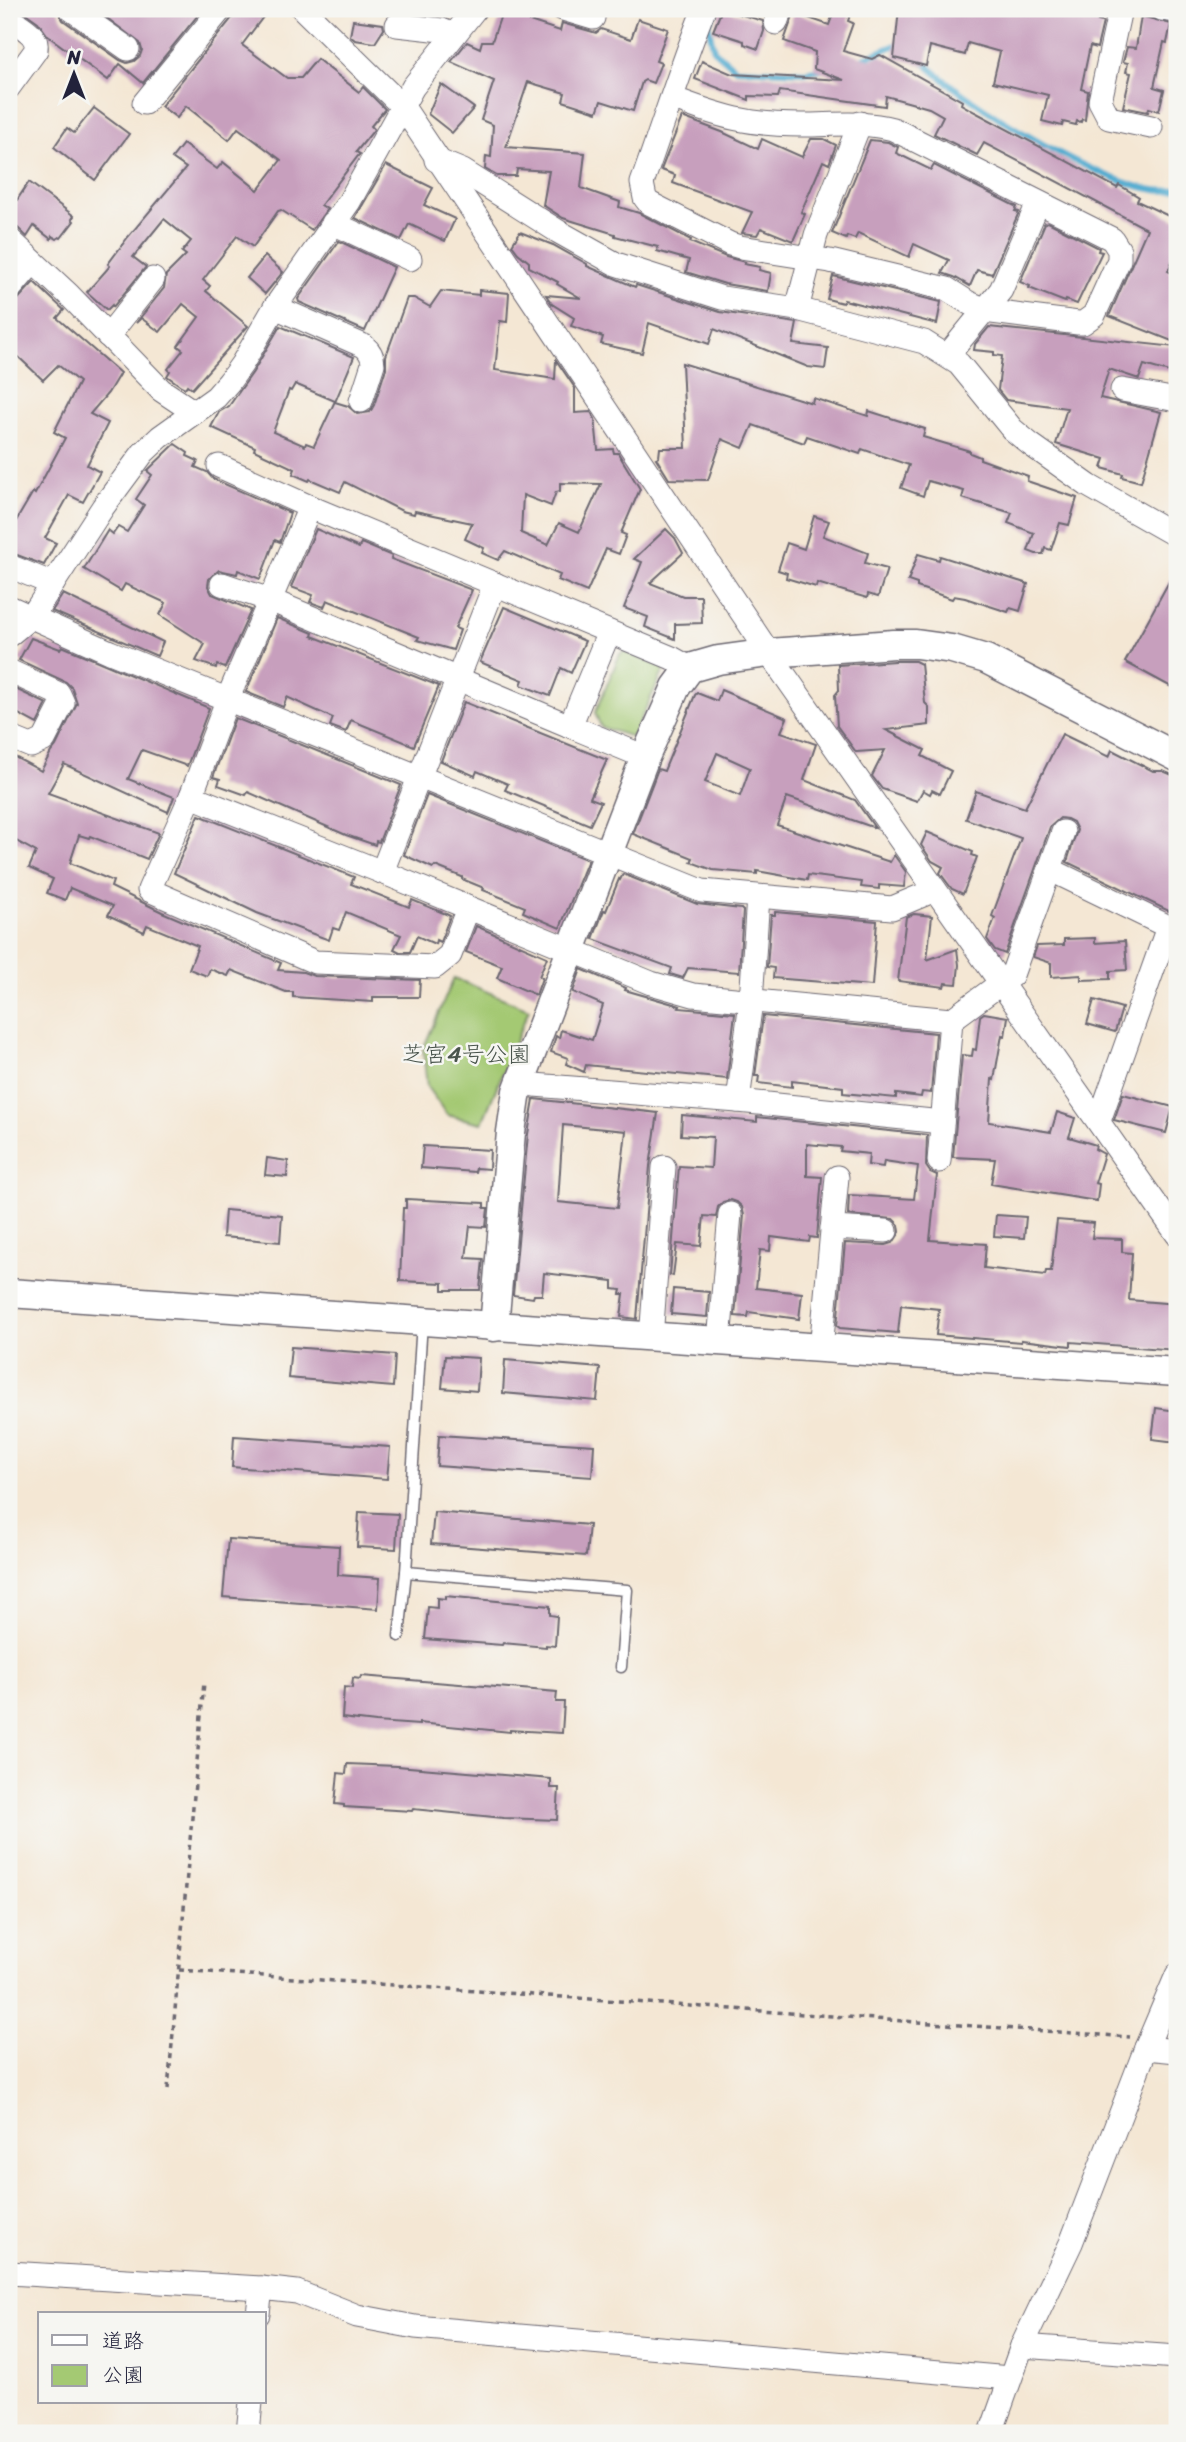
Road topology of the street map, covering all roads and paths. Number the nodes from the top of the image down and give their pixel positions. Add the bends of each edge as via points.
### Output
1 (71, 9) edge
2 (221, 9) edge
3 (303, 9) edge
4 (475, 9) edge
5 (563, 9) edge
6 (704, 9) edge
7 (1120, 9) edge
8 (1162, 9) edge
9 (1177, 11) edge
10 (9, 18) edge
11 (593, 18) dead end
12 (397, 25) dead end
13 (454, 36) junction
14 (128, 49) dead end
15 (9, 88) edge
16 (672, 99) junction
17 (144, 103) dead end
18 (403, 107) junction
19 (860, 123) junction
20 (1151, 127) dead end
21 (436, 160) junction
22 (1038, 203) junction
23 (333, 223) junction
24 (9, 239) edge
25 (809, 258) junction
26 (410, 259) dead end
27 (33, 262) junction
28 (153, 279) dead end
29 (9, 290) edge
30 (275, 307) junction
31 (797, 309) junction
32 (984, 309) junction
33 (108, 336) junction
34 (948, 355) junction
35 (1122, 390) dead end
36 (1177, 400) edge
37 (361, 401) dead end
38 (194, 412) junction
39 (219, 466) dead end
40 (310, 508) junction
41 (1177, 536) edge
42 (9, 566) edge
43 (222, 583) dead end
44 (53, 584) junction
45 (495, 584) junction
46 (270, 600) junction
47 (9, 607) edge
48 (32, 617) junction
49 (609, 632) junction
50 (9, 635) edge
51 (769, 653) junction
52 (690, 668) junction
53 (9, 671) edge
54 (457, 680) junction
55 (228, 698) junction
56 (570, 726) junction
57 (9, 737) edge
58 (645, 757) junction
59 (1177, 757) edge
60 (419, 776) junction
61 (191, 796) junction
62 (1063, 832) dead end
63 (609, 853) junction
64 (1051, 870) junction
65 (382, 872) junction
66 (935, 890) junction
67 (758, 897) junction
68 (468, 908) junction
69 (1173, 929) edge
70 (571, 949) junction
71 (1001, 982) junction
72 (751, 1001) junction
73 (951, 1020) junction
74 (520, 1080) junction
75 (738, 1101) junction
76 (1099, 1121) junction
77 (942, 1122) junction
78 (939, 1161) dead end
79 (664, 1167) dead end
80 (837, 1177) dead end
81 (730, 1214) dead end
82 (832, 1228) junction
83 (886, 1231) dead end
84 (1177, 1234) edge
85 (9, 1293) edge
86 (422, 1322) junction
87 (494, 1327) junction
88 (651, 1338) junction
89 (719, 1342) junction
90 (821, 1349) junction
91 (1177, 1372) edge
92 (407, 1572) junction
93 (400, 1636) dead end
94 (621, 1667) dead end
95 (204, 1682) dead end
96 (179, 1970) junction
97 (1177, 1975) edge
98 (1148, 2043) junction
99 (1177, 2051) edge
100 (168, 2089) dead end
101 (9, 2273) edge
102 (261, 2288) junction
103 (258, 2312) edge
104 (1022, 2346) junction
105 (1177, 2357) edge
106 (1010, 2378) junction
107 (251, 2404) edge
108 (248, 2433) edge
109 (991, 2433) edge

1 - 14 street
2 - 17 street
3 - 18 street
4 - 13 street
5 - 11 street
6 - 16 street
7 - 20 street via 1100,101 1109,118
8 - 9 street
10 - 15 street via 35,36 37,48
12 - 13 street via 442,30
13 - 18 street via 413,87
16 - 19 street via 747,122
16 - 25 street via 642,183 649,203 730,244
18 - 21 street
18 - 23 street
19 - 22 street via 912,136
19 - 25 street
21 - 31 street via 463,171 617,264 722,298
21 - 51 street
22 - 32 street via 1001,290
22 - 32 street via 1112,239 1119,250 1097,310 1089,320 1078,323
23 - 26 street
23 - 30 street
24 - 27 street
25 - 31 street
25 - 32 street via 947,289
27 - 29 street
27 - 33 street
28 - 33 street
30 - 37 street via 368,350 373,365
30 - 38 street via 224,389
31 - 34 street via 924,342
32 - 34 street
33 - 38 street via 161,390
34 - 41 street via 1030,444 1089,486
35 - 36 street
38 - 44 street via 143,453
39 - 40 street
40 - 45 street
40 - 46 street
42 - 44 street
43 - 46 street
44 - 48 street
45 - 49 street
45 - 54 street
46 - 54 street
46 - 55 street
47 - 48 street
48 - 50 street
48 - 55 street
49 - 52 street
49 - 56 street
51 - 52 street
51 - 59 street via 915,644 970,654
51 - 66 street
52 - 58 street via 676,687
53 - 57 street via 60,694 63,703 44,740 31,746
54 - 56 street
54 - 60 street
55 - 60 street
55 - 61 street
56 - 58 street
58 - 63 street
60 - 63 street
60 - 65 street
61 - 65 street
61 - 68 street via 149,890 315,962 435,967 450,955
62 - 64 street
63 - 67 street via 702,891
63 - 70 street
64 - 69 street
64 - 71 street via 1014,971
65 - 68 street
66 - 67 street via 892,908
66 - 71 street
67 - 72 street
68 - 70 street
69 - 76 street
70 - 72 street via 674,990
70 - 74 street
71 - 73 street
71 - 76 street
72 - 73 street
72 - 75 street
73 - 77 street
74 - 75 street via 534,1085
74 - 87 street via 511,1132
75 - 77 street
76 - 84 street
77 - 78 street
79 - 88 street
80 - 82 street
81 - 89 street
82 - 83 street
82 - 90 street
85 - 86 street
86 - 87 street
86 - 92 lane
87 - 88 street
88 - 89 street
89 - 90 street
90 - 91 street
92 - 93 lane
92 - 94 lane via 627,1590
95 - 96 path
96 - 98 path
96 - 100 path
97 - 98 street
98 - 99 street
98 - 104 street via 1071,2243
101 - 102 street
102 - 103 street
102 - 106 street via 297,2292 357,2316 415,2327
104 - 105 street
104 - 106 street
106 - 109 street
107 - 108 street

